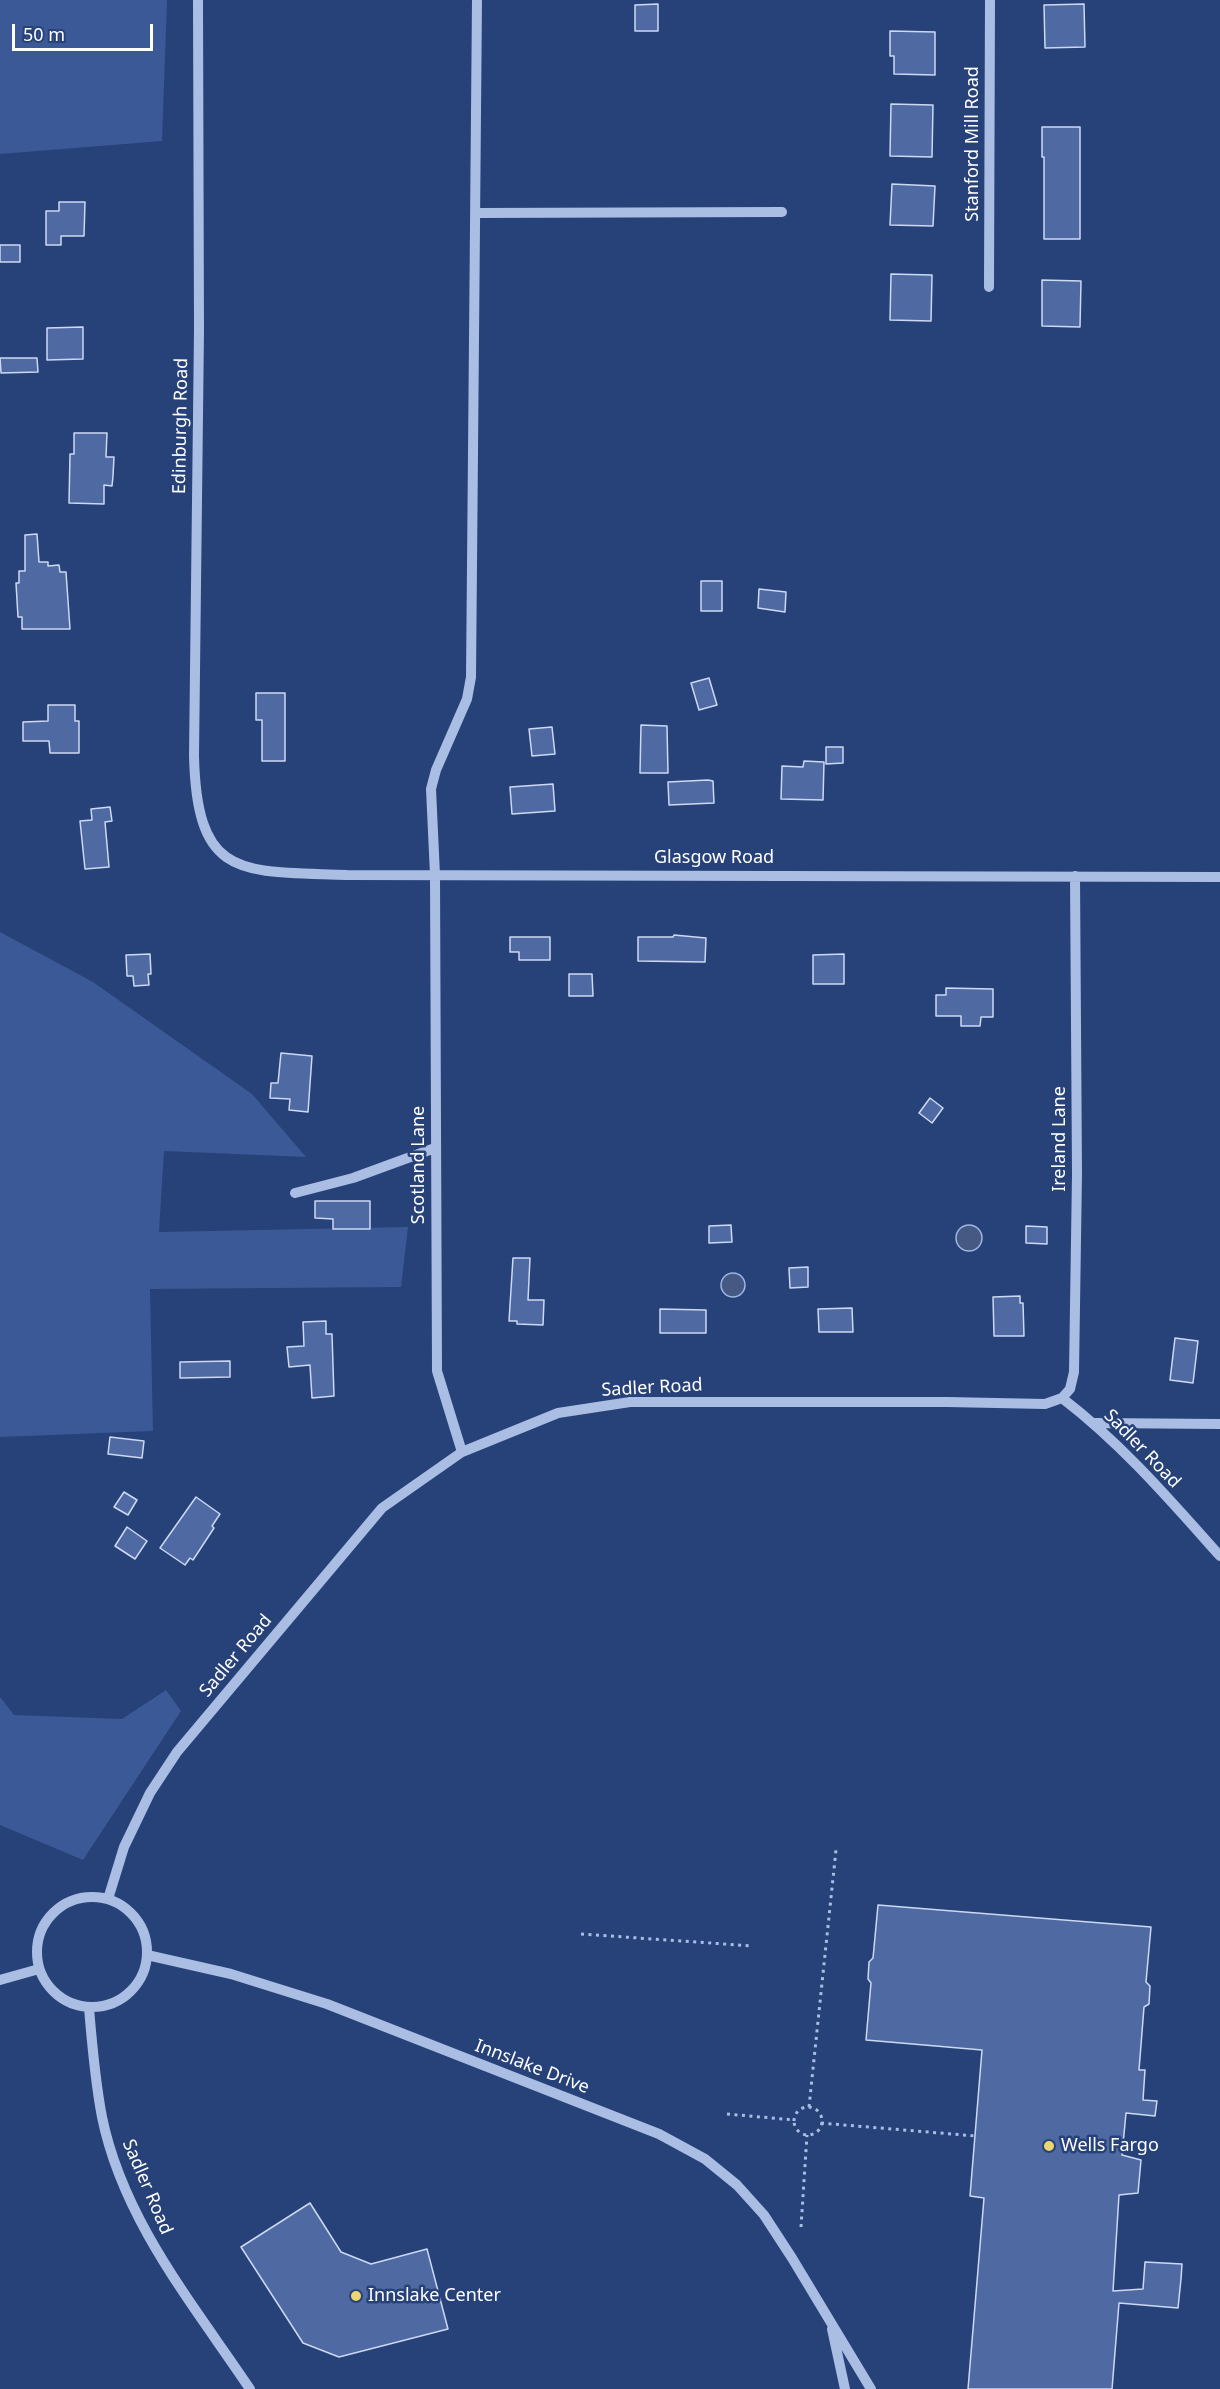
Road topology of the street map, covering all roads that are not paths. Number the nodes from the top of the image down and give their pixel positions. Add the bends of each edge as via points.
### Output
1 (198, 0) edge
2 (477, 0) edge
3 (990, 0) edge
4 (782, 212) dead end
5 (475, 213) junction
6 (989, 287) dead end
7 (215, 848) joint
8 (435, 874) junction
9 (1075, 876) junction
10 (1220, 877) edge
11 (435, 1148) junction
12 (295, 1193) dead end
13 (1062, 1398) junction
14 (1095, 1423) junction
15 (1220, 1424) edge
16 (462, 1452) junction
17 (1220, 1556) edge
18 (108, 1899) junction
19 (147, 1955) junction
20 (39, 1969) junction
21 (0, 1980) edge
22 (89, 2007) junction
23 (830, 2320) junction
24 (250, 2389) edge
25 (845, 2389) edge
26 (871, 2389) edge

1 - 7 street, Edinburgh Road via 194,756 200,818
2 - 5 street, Scotland Lane
3 - 6 street, Stanford Mill Road
4 - 5 street
5 - 8 street, Scotland Lane via 471,677 467,699 435,770 431,789
7 - 8 street, Glasgow Road via 232,862 270,872
8 - 9 street, Glasgow Road
8 - 11 street, Scotland Lane
9 - 10 street, Glasgow Road
9 - 13 street, Ireland Lane via 1074,1372 1070,1389
11 - 12 street via 353,1178
11 - 16 street, Scotland Lane via 437,1371
13 - 14 street, Sadler Road
13 - 16 street, Sadler Road via 1045,1404 630,1402 558,1413
14 - 15 street
14 - 17 street, Sadler Road
16 - 18 street, Sadler Road via 382,1508 177,1752 132,1829
18 - 19 street via 127,1909 140,1925
18 - 20 street via 77,1898 50,1916 37,1947
19 - 22 street via 142,1975 130,1993 111,2004
19 - 23 street, Innslake Drive via 231,1974 327,2004 659,2134 692,2151 737,2185 764,2215
20 - 21 street
20 - 22 street via 58,1996
22 - 24 street, Sadler Road via 103,2118 122,2181 160,2255
23 - 25 street, Innslake Drive
23 - 26 street, Innslake Drive

